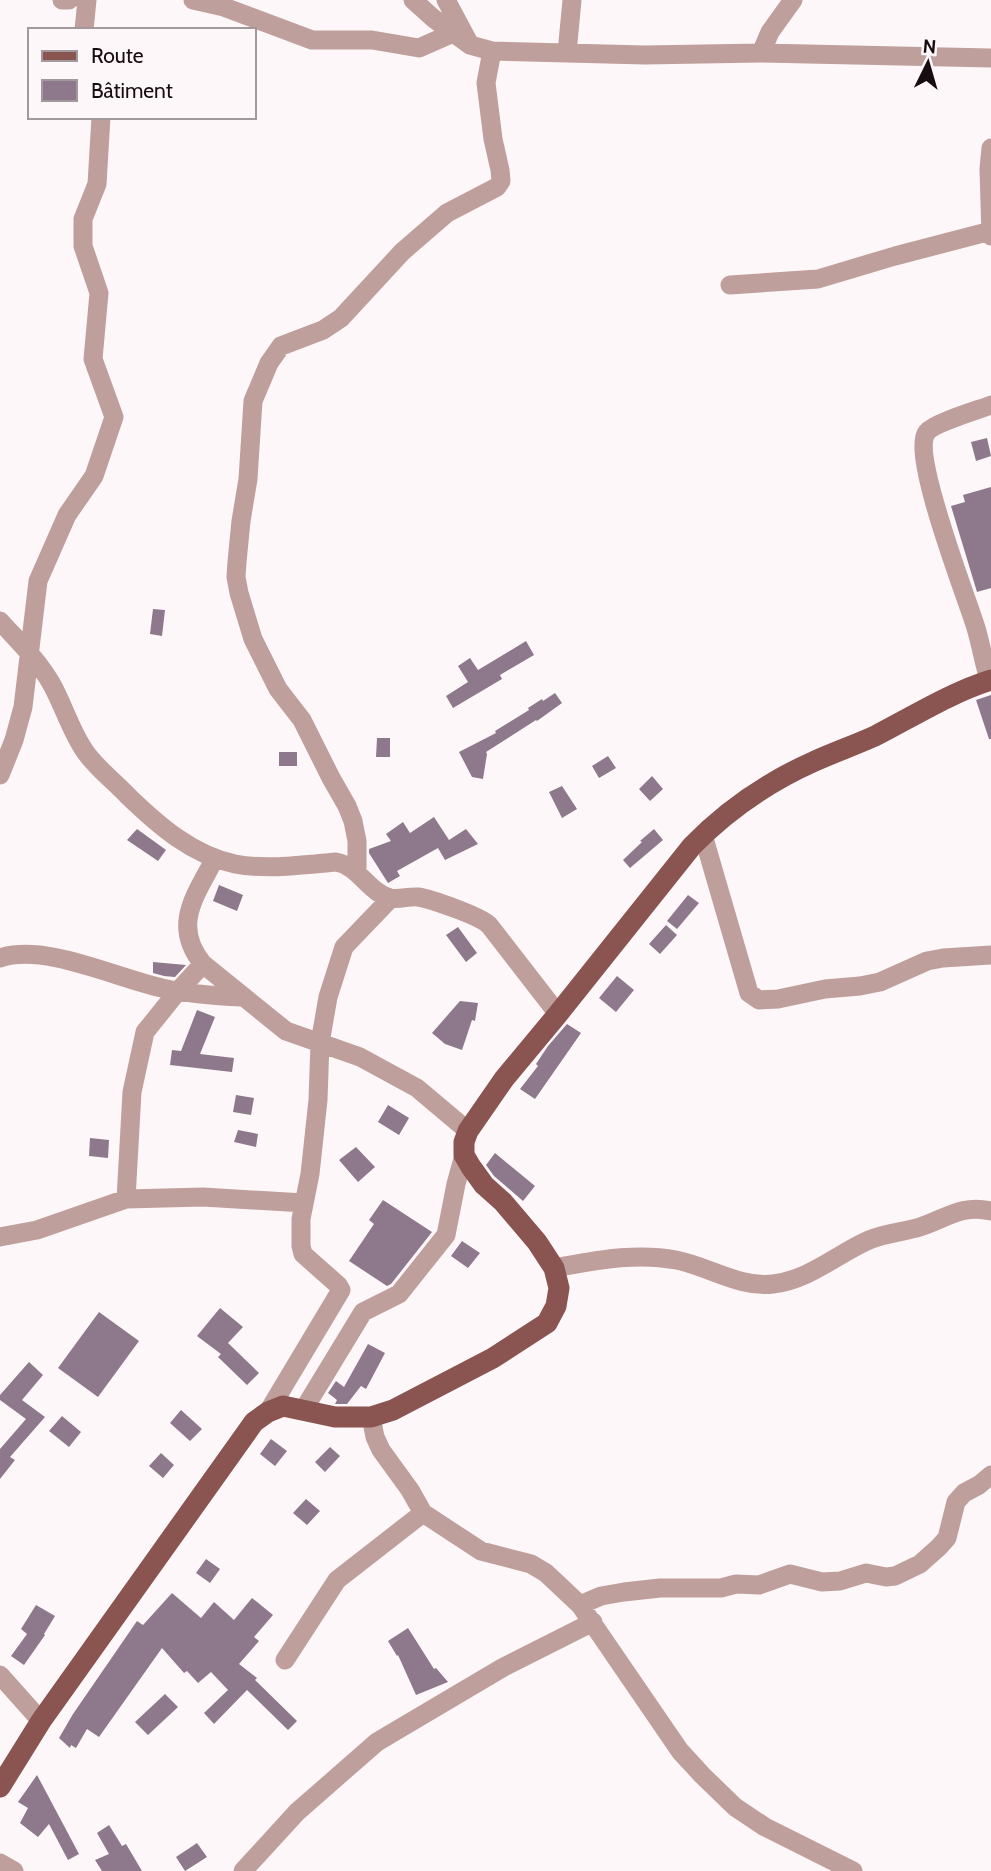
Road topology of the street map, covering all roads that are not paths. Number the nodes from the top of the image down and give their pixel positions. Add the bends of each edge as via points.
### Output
1 (62, 0) edge
2 (69, 0) edge
3 (87, 0) edge
4 (193, 0) edge
5 (413, 0) edge
6 (446, 0) edge
7 (572, 0) edge
8 (793, 0) edge
9 (83, 28) edge
10 (453, 33) junction
11 (470, 45) junction
12 (492, 51) junction
13 (567, 53) junction
14 (761, 53) junction
15 (991, 58) edge
16 (101, 119) edge
17 (991, 148) edge
18 (991, 233) edge
19 (730, 285) dead end
20 (991, 405) edge
21 (0, 621) edge
22 (29, 652) junction
23 (990, 680) edge
24 (0, 775) edge
25 (697, 841) junction
26 (215, 858) junction
27 (357, 873) junction
28 (391, 898) junction
29 (991, 955) edge
30 (0, 958) edge
31 (203, 964) junction
32 (178, 991) junction
33 (242, 997) junction
34 (558, 1014) junction
35 (320, 1043) junction
36 (468, 1130) junction
37 (464, 1155) junction
38 (126, 1199) junction
39 (304, 1203) junction
40 (991, 1210) edge
41 (0, 1237) edge
42 (554, 1268) junction
43 (339, 1295) junction
44 (363, 1312) junction
45 (304, 1409) junction
46 (268, 1412) junction
47 (371, 1417) junction
48 (991, 1475) edge
49 (423, 1513) junction
50 (580, 1605) junction
51 (593, 1622) junction
52 (285, 1660) dead end
53 (0, 1675) edge
54 (41, 1721) junction
55 (0, 1787) edge
56 (0, 1863) edge
57 (14, 1871) edge
58 (243, 1871) edge
59 (853, 1871) edge

1 - 2 street
3 - 9 street
4 - 10 street via 312,40 372,40 419,48
5 - 10 street
6 - 11 street
7 - 13 street
8 - 14 street
10 - 11 street
11 - 12 street
12 - 13 street
12 - 27 street via 486,83 500,170 497,187 447,213 402,252 341,318 281,346 253,401 237,562 239,593 253,639 278,689 302,720 347,806 356,841
13 - 14 street
14 - 15 street
16 - 22 street via 97,184 83,219 83,246 99,293 93,359 114,417 94,476 67,515 38,581
17 - 18 street
18 - 19 street via 818,279
20 - 23 street via 936,425 923,442 941,524
21 - 22 street
22 - 24 street via 23,707
22 - 26 street via 51,682 84,751 154,821
23 - 25 main road via 813,761 760,791
25 - 29 street via 749,993 759,1000 880,982 927,961
25 - 34 main road
26 - 27 street via 262,866 336,862
26 - 31 street via 187,922 189,942
27 - 28 street
28 - 34 street via 417,897 484,921
28 - 35 street via 344,947
30 - 32 street via 52,956
31 - 32 street
31 - 33 street
32 - 33 street
32 - 38 street via 145,1032 132,1092
33 - 35 street via 286,1031
34 - 36 main road
35 - 36 street via 360,1057 416,1088
35 - 39 street via 314,1149
36 - 37 main road
37 - 42 main road
37 - 44 street via 446,1235 399,1294
38 - 39 street via 203,1197
38 - 41 street via 37,1230
39 - 43 street via 303,1254 338,1284
40 - 42 street via 963,1209 871,1239 801,1278 773,1284 755,1284 677,1260 653,1258 617,1257
42 - 47 main road via 559,1288 547,1323 493,1358
43 - 44 street
43 - 46 street
44 - 45 street
45 - 46 main road via 283,1406
45 - 47 main road via 335,1417
46 - 54 main road via 254,1422
47 - 49 street via 381,1450
48 - 50 street via 956,1502 947,1538 939,1547 920,1564 895,1576 866,1573 822,1582 790,1574 759,1585 624,1592
49 - 50 street via 481,1550 531,1564
49 - 52 street via 337,1580
50 - 51 street
51 - 58 street via 502,1668 377,1742 297,1812
51 - 59 street via 680,1751 735,1807
53 - 54 street
54 - 55 main road
56 - 57 street

